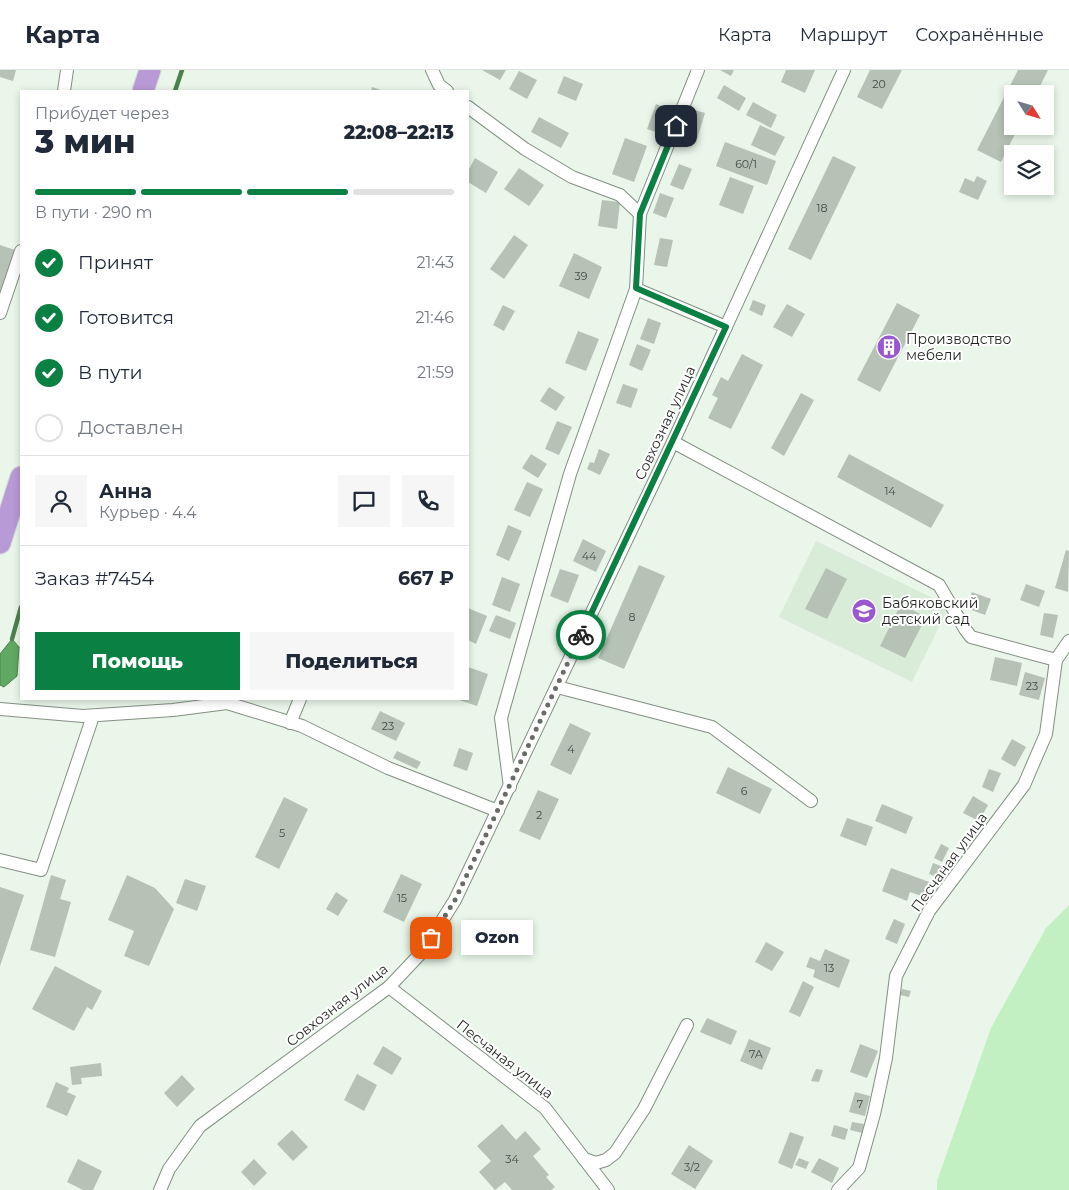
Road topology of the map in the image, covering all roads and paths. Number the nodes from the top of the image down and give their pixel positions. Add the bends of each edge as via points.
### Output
1 (67, 70) edge
2 (150, 70) edge
3 (432, 70) edge
4 (698, 70) edge
5 (844, 70) edge
6 (64, 90) edge
7 (143, 90) edge
8 (446, 90) edge
9 (469, 108) edge
10 (640, 214) junction
11 (20, 255) edge
12 (636, 288) junction
13 (0, 312) edge
14 (726, 327) junction
15 (673, 442) junction
16 (20, 481) edge
17 (0, 543) edge
18 (1069, 642) edge
19 (1056, 660) junction
20 (557, 687) junction
21 (300, 700) edge
22 (0, 709) edge
23 (93, 716) junction
24 (290, 723) junction
25 (510, 787) junction
26 (811, 801) dead end
27 (498, 811) junction
28 (0, 860) edge
29 (389, 987) junction
30 (687, 1025) dead end
31 (584, 1159) junction
32 (160, 1190) edge
33 (608, 1190) edge
34 (838, 1190) edge

1 - 6 street
2 - 7 highway
3 - 8 street via 439,85
4 - 10 street
5 - 14 street, Совхозная улица
9 - 10 street via 525,149 572,177 620,195
10 - 12 street
11 - 13 street
12 - 14 street
12 - 25 street via 570,474 501,718
14 - 15 street, Совхозная улица
15 - 19 street via 939,585 972,637
15 - 20 street, Совхозная улица
16 - 17 highway
18 - 19 street, Песчаная улица
19 - 34 street, Песчаная улица via 1046,734 1024,785 929,911 896,976 886,1058 874,1114 859,1168
20 - 25 street, Совхозная улица
20 - 26 street via 712,727
21 - 24 street
22 - 23 street
23 - 24 street via 227,703
23 - 28 street via 41,870
24 - 27 street via 388,768
25 - 27 street, Совхозная улица
27 - 29 street, Совхозная улица via 455,900 423,951
29 - 31 street, Песчаная улица via 545,1108
29 - 32 street, Совхозная улица via 200,1126 169,1169
30 - 31 street via 644,1109 615,1153 596,1163
31 - 33 street, Песчаная улица

